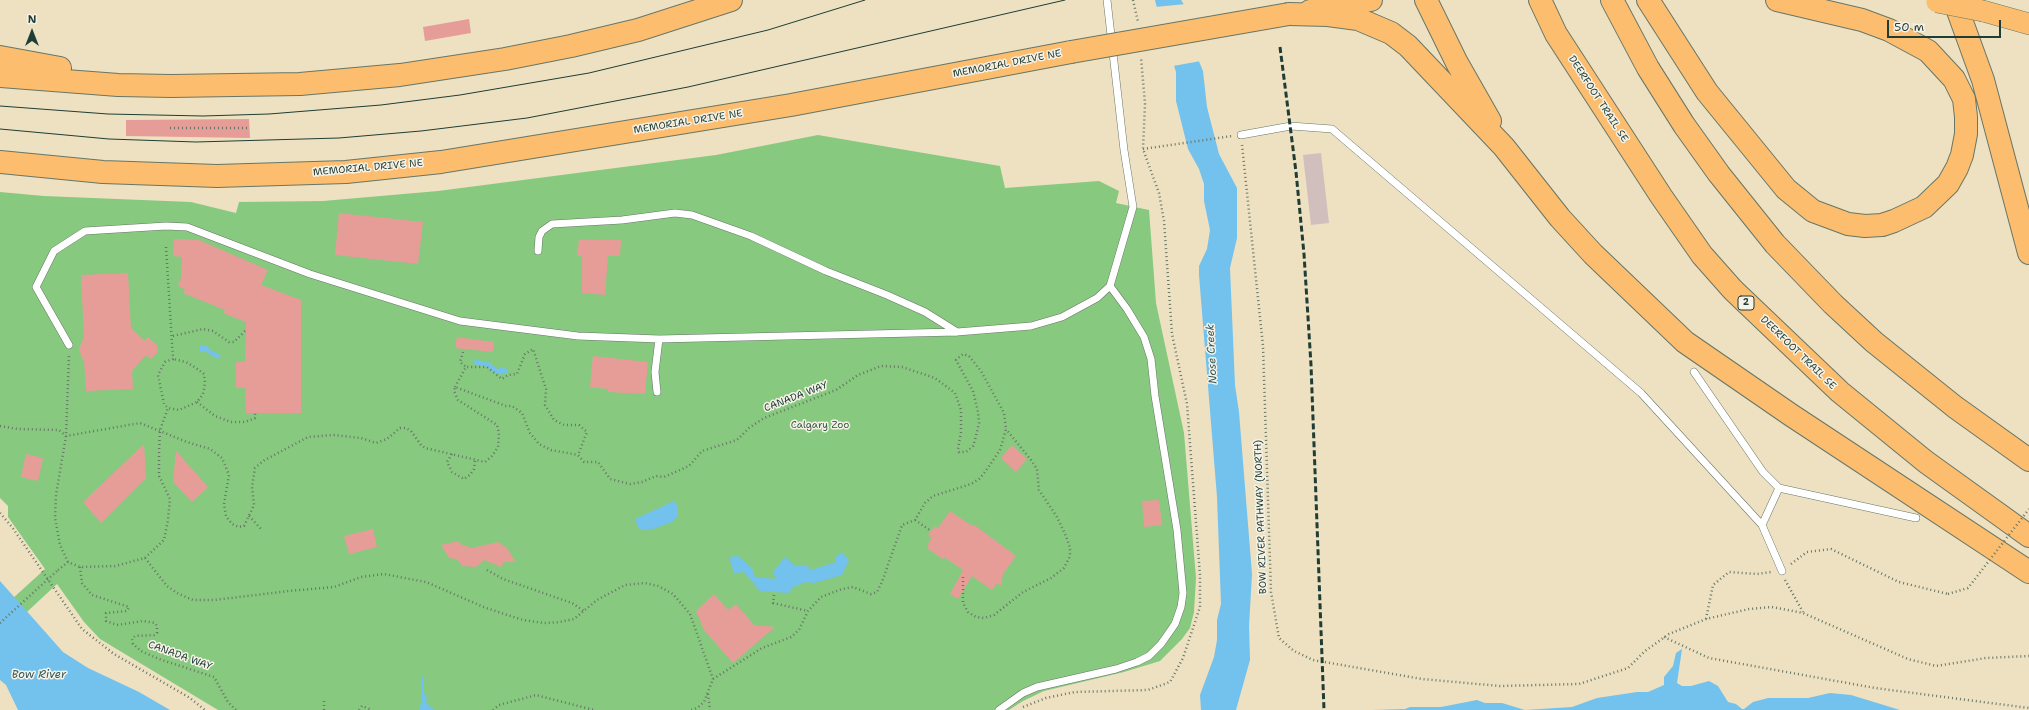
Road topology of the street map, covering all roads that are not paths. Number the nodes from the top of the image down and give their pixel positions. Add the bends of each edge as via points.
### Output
1 (731, 0) edge
2 (1107, 0) edge
3 (1370, 0) edge
4 (1426, 0) edge
5 (1540, 0) edge
6 (1612, 0) edge
7 (1648, 0) edge
8 (1777, 0) edge
9 (1940, 0) edge
10 (1289, 14) junction
11 (2029, 24) edge
12 (0, 57) edge
13 (0, 76) edge
14 (118, 85) junction
15 (1241, 135) road end
16 (1504, 147) junction
17 (0, 162) edge
18 (538, 251) dead end
19 (2029, 252) edge
20 (1110, 286) junction
21 (957, 332) junction
22 (659, 339) junction
23 (69, 345) road end
24 (1694, 372) dead end
25 (657, 392) dead end
26 (2029, 460) edge
27 (1779, 488) junction
28 (1916, 518) dead end
29 (1762, 525) junction
30 (2029, 536) edge
31 (1782, 571) road end
32 (2029, 572) edge
33 (999, 710) edge

1 - 14 highway via 638,30 505,59 430,71 300,84
2 - 20 lane via 1133,207
3 - 10 highway, MEMORIAL DRIVE NE
4 - 16 highway via 1457,63
5 - 30 highway, DEERFOOT TRAIL SE / 2 via 1556,34 1661,196 1702,255 1733,290 1840,392 1926,462
6 - 26 highway via 1648,68 1684,125 1728,186 1775,244 1874,342 1955,407
7 - 8 highway via 1712,98 1786,189 1813,211 1841,222 1865,226 1894,222 1924,207 1948,184 1962,155 1966,117 1964,99 1954,79 1928,51 1889,30 1862,20
9 - 11 main road, bridge
9 - 19 highway via 1983,80
10 - 16 highway via 1328,15 1358,20 1391,33 1408,46
10 - 17 highway, MEMORIAL DRIVE NE, bridge via 792,105 441,162 346,172 217,176 103,172
12 - 14 highway via 76,70
13 - 14 highway
15 - 29 lane via 1291,126 1332,129 1641,393
16 - 32 highway via 1560,218 1685,342
18 - 21 lane via 542,231 552,224 622,220 675,213 692,215 751,236 826,271 887,295 925,312
20 - 21 lane via 1097,298 1062,317 1030,326
20 - 33 lane via 1144,337 1151,359 1177,530 1183,593 1181,607 1175,624 1149,656 1116,669 1037,687 1023,693
21 - 22 lane
22 - 23 lane via 578,336 460,321 310,274 187,227 166,226 85,231 54,251 36,287
22 - 25 lane via 655,372
24 - 27 lane via 1763,472
27 - 28 lane
27 - 29 lane
29 - 31 lane

